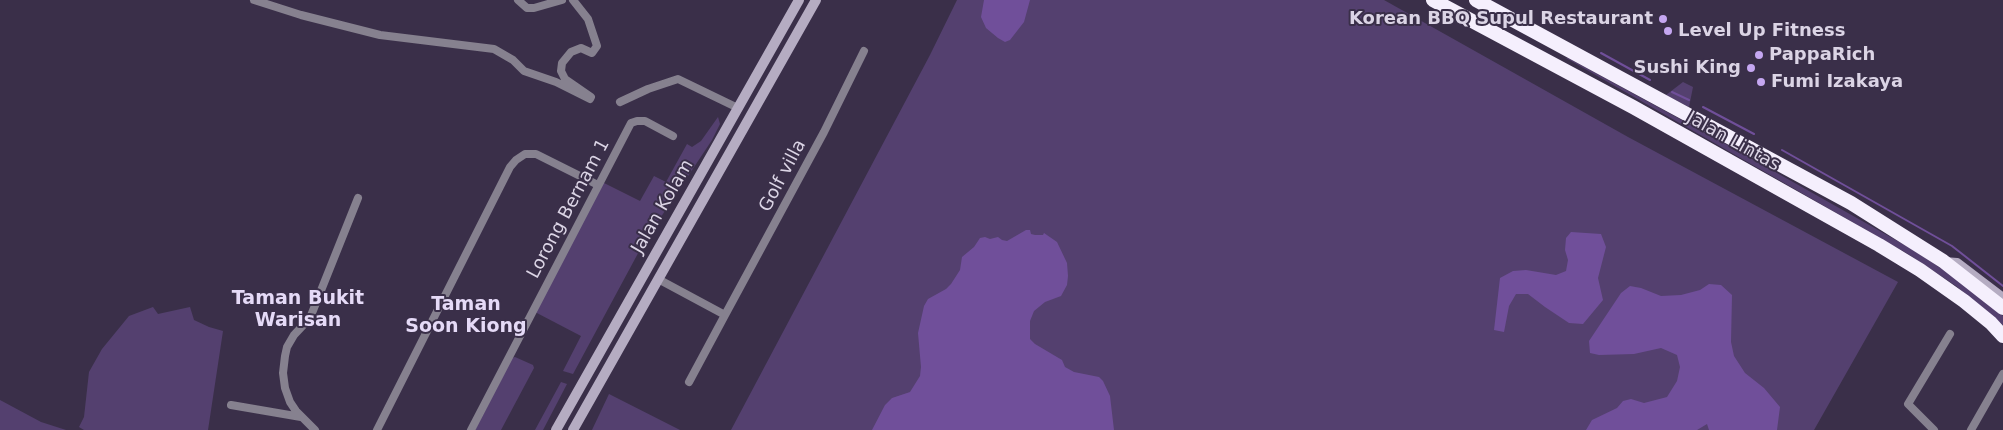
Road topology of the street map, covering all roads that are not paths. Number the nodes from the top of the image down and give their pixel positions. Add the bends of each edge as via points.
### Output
1 (254, 0) edge
2 (518, 0) edge
3 (562, 0) edge
4 (573, 0) edge
5 (799, 0) edge
6 (816, 0) edge
7 (1433, 0) edge
8 (1476, 0) edge
9 (1567, 50) junction
10 (864, 51) dead end
11 (1583, 80) junction
12 (620, 102) dead end
13 (738, 108) junction
14 (673, 136) dead end
15 (598, 185) junction
16 (358, 198) dead end
17 (688, 226) junction
18 (668, 229) junction
19 (1943, 262) junction
20 (658, 279) junction
21 (2003, 298) edge
22 (2003, 308) edge
23 (725, 315) junction
24 (1950, 334) dead end
25 (2003, 336) edge
26 (2003, 374) edge
27 (689, 382) dead end
28 (231, 405) dead end
29 (303, 417) junction
30 (315, 430) edge
31 (377, 430) edge
32 (471, 430) edge
33 (556, 430) edge
34 (573, 430) edge
35 (1934, 430) edge
36 (1971, 430) edge

1 - 4 street via 380,35 494,49 524,71 590,99 565,79 561,71 562,63 571,52 580,48 592,53 597,46 588,19
2 - 3 street via 527,8
5 - 13 main road, Jalan Kolam
6 - 17 main road, Jalan Kolam
7 - 11 highway, Jalan Lintas
8 - 9 highway, Jalan Lintas
9 - 11 highway via 1561,53 1561,63
9 - 19 highway, Jalan Lintas via 1851,203
10 - 23 street, Golf villa
11 - 25 highway, Jalan Lintas via 1879,245 1956,296
12 - 13 street via 678,79
13 - 18 main road, Jalan Kolam
14 - 15 street, Lorong Bernam 1 via 645,121 631,123
15 - 31 street via 536,154 525,154 516,160
15 - 32 street, Lorong Bernam 1
16 - 29 street via 310,318 287,347 283,373 285,388 290,402
17 - 18 main road via 680,223
17 - 20 main road, Jalan Kolam
18 - 33 main road, Jalan Kolam
19 - 21 main road via 1957,263
19 - 22 highway, Jalan Lintas
20 - 23 street
20 - 34 main road, Jalan Kolam
23 - 27 street, Golf villa
24 - 35 street via 1908,404
26 - 36 street
28 - 29 street
29 - 30 street

